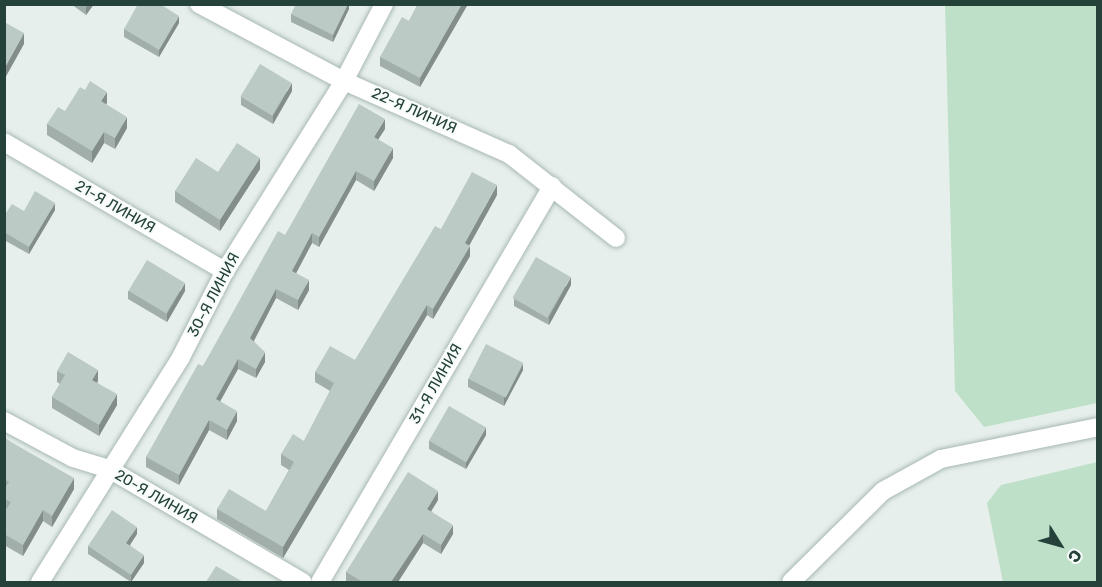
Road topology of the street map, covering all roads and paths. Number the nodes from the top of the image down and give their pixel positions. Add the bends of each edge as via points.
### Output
1 (199, 4) edge
2 (384, 4) edge
3 (344, 81) junction
4 (4, 142) edge
5 (552, 186) junction
6 (616, 238) dead end
7 (225, 271) junction
8 (4, 421) edge
9 (1098, 427) edge
10 (109, 469) junction
11 (40, 582) edge
12 (302, 582) edge
13 (320, 582) edge
14 (792, 582) edge

1 - 3 street, 22-Я ЛИНИЯ
2 - 3 street, 30-Я ЛИНИЯ
3 - 5 street, 22-Я ЛИНИЯ via 509,154
3 - 7 street, 30-Я ЛИНИЯ
4 - 7 street, 21-Я ЛИНИЯ
5 - 6 street, 22-Я ЛИНИЯ
5 - 13 street, 31-Я ЛИНИЯ
7 - 10 street, 30-Я ЛИНИЯ via 180,357
8 - 10 street, 20-Я ЛИНИЯ via 73,458
9 - 14 street via 941,459 883,491
10 - 11 street, 30-Я ЛИНИЯ
10 - 12 street, 20-Я ЛИНИЯ

